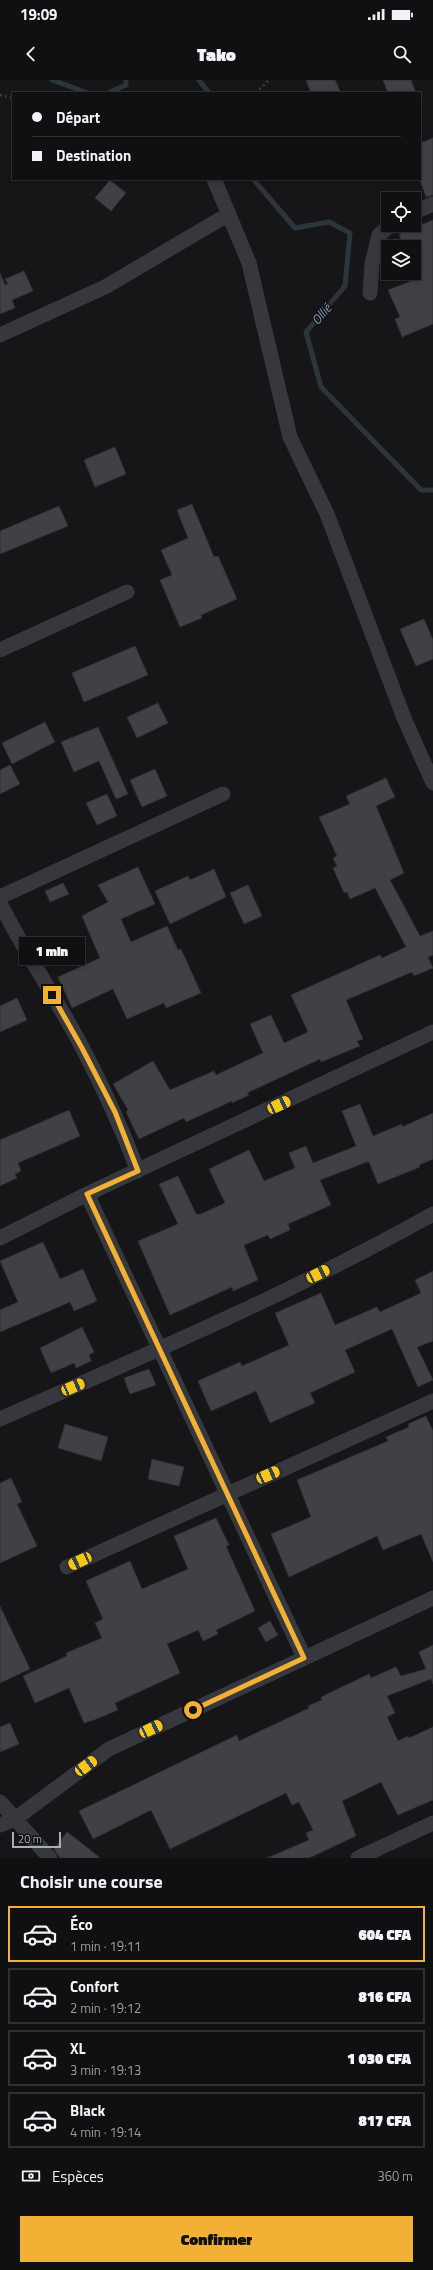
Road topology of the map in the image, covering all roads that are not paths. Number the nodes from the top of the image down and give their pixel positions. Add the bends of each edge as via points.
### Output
1 (214, 180) edge
2 (433, 204) edge
3 (421, 209) edge
4 (229, 214) junction
5 (383, 232) edge
6 (370, 293) dead end
7 (0, 335) edge
8 (127, 592) dead end
9 (0, 650) edge
10 (433, 783) edge
11 (223, 794) dead end
12 (0, 897) edge
13 (0, 903) edge
14 (433, 1032) edge
15 (138, 1171) junction
16 (87, 1194) junction
17 (433, 1214) edge
18 (0, 1238) edge
19 (160, 1349) junction
20 (433, 1402) edge
21 (0, 1419) edge
22 (227, 1494) junction
23 (67, 1567) dead end
24 (433, 1598) edge
25 (304, 1658) junction
26 (0, 1802) edge
27 (15, 1819) junction
28 (433, 1823) edge
29 (0, 1826) edge
30 (50, 1858) edge
31 (358, 1858) edge

1 - 4 street
2 - 3 street
4 - 7 street via 105,286
4 - 10 street via 249,263 290,436 327,514 404,718
5 - 6 street via 379,235 372,264
8 - 9 street
11 - 12 street
13 - 15 street via 115,1112
14 - 15 street
15 - 16 street
16 - 18 street
16 - 19 street
17 - 19 street via 376,1246
19 - 21 street
19 - 22 street
20 - 22 street
22 - 23 street
22 - 25 street
24 - 25 street
25 - 27 street via 109,1749
26 - 27 street
27 - 29 street
27 - 30 street
28 - 31 street

